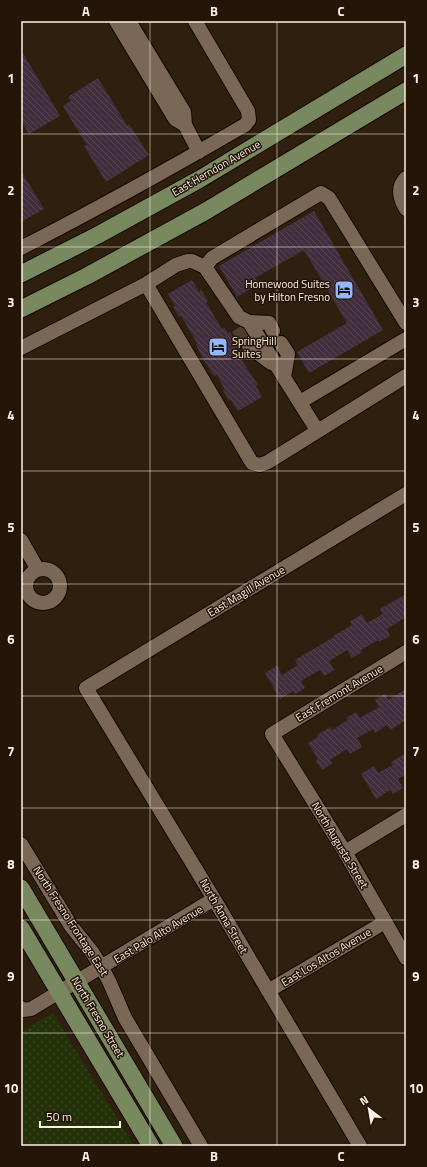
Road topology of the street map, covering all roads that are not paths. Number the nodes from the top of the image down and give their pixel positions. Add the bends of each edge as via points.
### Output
1 (116, 21) edge
2 (129, 21) edge
3 (195, 21) edge
4 (406, 55) edge
5 (406, 91) edge
6 (185, 125) junction
7 (199, 152) junction
8 (406, 178) edge
9 (406, 209) edge
10 (21, 248) edge
11 (205, 267) junction
12 (21, 274) edge
13 (146, 284) junction
14 (21, 309) edge
15 (406, 323) edge
16 (244, 325) junction
17 (273, 331) dead end
18 (406, 339) edge
19 (281, 343) dead end
20 (249, 346) tunnel mouth
21 (21, 348) edge
22 (281, 372) junction
23 (406, 376) edge
24 (300, 402) junction
25 (317, 430) junction
26 (406, 494) edge
27 (21, 540) edge
28 (38, 570) junction
29 (26, 601) edge
30 (406, 652) edge
31 (86, 688) joint
32 (272, 734) joint
33 (406, 815) edge
34 (21, 844) edge
35 (345, 852) junction
36 (21, 888) edge
37 (214, 899) junction
38 (385, 922) junction
39 (21, 928) edge
40 (406, 958) edge
41 (102, 968) junction
42 (77, 983) junction
43 (268, 992) junction
44 (60, 993) junction
45 (21, 1008) edge
46 (151, 1146) edge
47 (174, 1146) edge
48 (201, 1146) edge
49 (360, 1146) edge

1 - 6 street via 175,120
2 - 6 street via 184,112
3 - 7 street, East Herndon Avenue via 248,111 249,120 245,125
4 - 12 main road, East Herndon Avenue via 200,179
5 - 14 main road via 206,210
6 - 7 street
7 - 10 street, East Herndon Avenue
8 - 9 street via 400,186 401,200
11 - 13 street via 188,261 176,265
11 - 15 street via 212,258 321,193 329,198
11 - 16 street
13 - 21 street
13 - 25 street via 252,464 268,462
16 - 17 street via 269,323
16 - 22 street
18 - 24 street
19 - 22 street via 288,354
20 - 22 street
22 - 24 street
23 - 25 street
24 - 25 street
26 - 31 street, East Magill Avenue
27 - 28 street
28 - 29 street via 26,582
28 - 29 street via 48,570 56,576 59,591 49,602
30 - 32 street, East Fremont Avenue
31 - 37 street, North Anna Street
32 - 35 street, North Augusta Street
33 - 35 street
34 - 41 street, North Fresno Frontage East via 71,926
35 - 38 street, North Augusta Street
36 - 42 main road, North Fresno Street
37 - 41 street, East Palo Alto Avenue
37 - 43 street, North Anna Street
38 - 40 street, North Augusta Street
38 - 43 street, East Los Altos Avenue
39 - 44 main road, North Fresno Street
41 - 42 street, East Palo Alto Avenue
41 - 48 street, North Fresno Frontage East via 125,1018
42 - 44 street, East Palo Alto Avenue
42 - 47 main road, North Fresno Street
43 - 49 street, North Anna Street
44 - 45 street, East Palo Alto Avenue via 31,1010
44 - 46 main road, North Fresno Street

